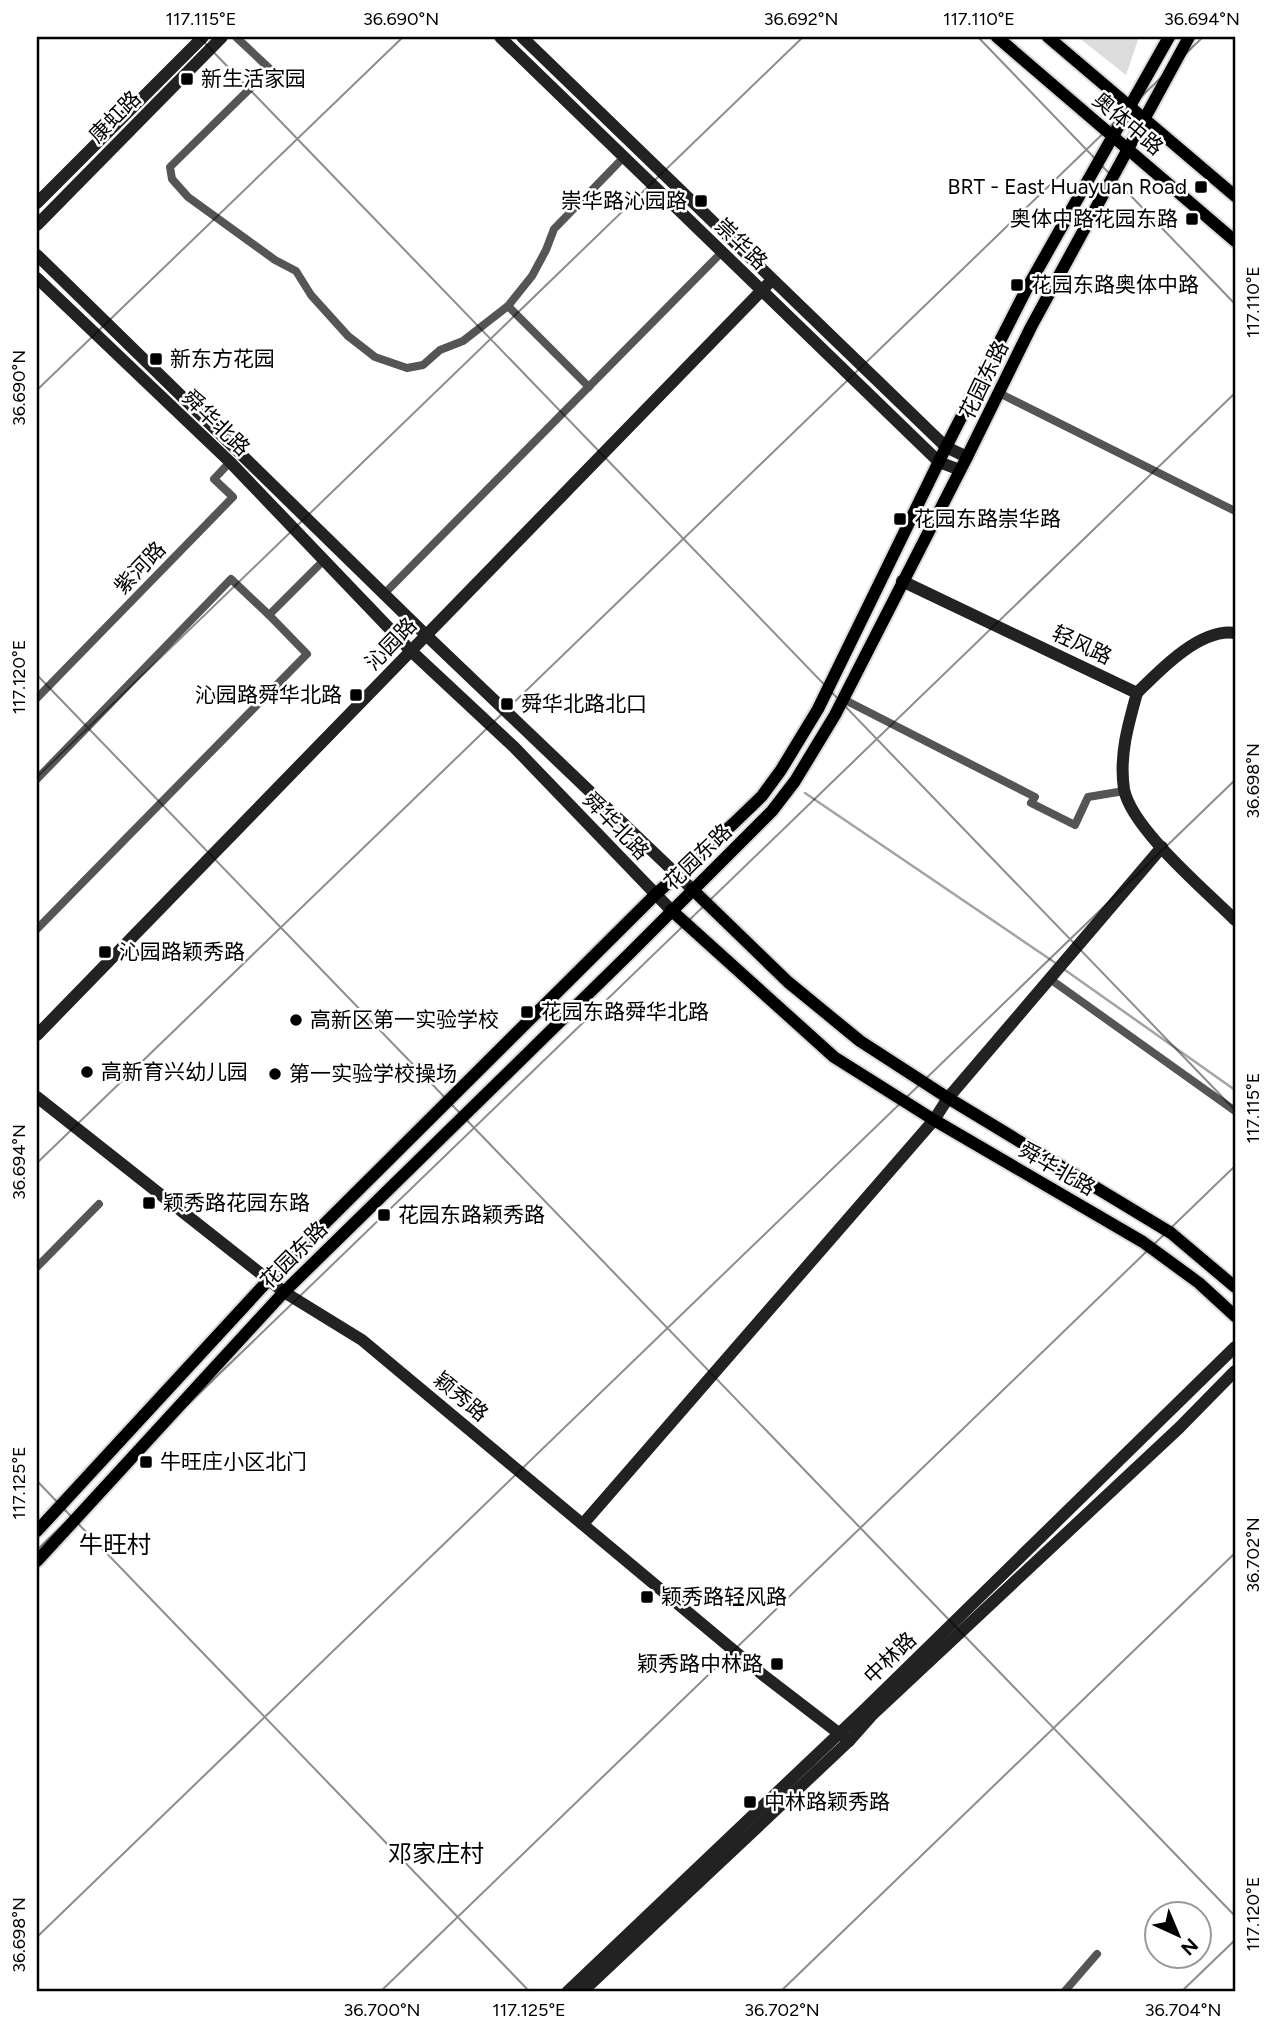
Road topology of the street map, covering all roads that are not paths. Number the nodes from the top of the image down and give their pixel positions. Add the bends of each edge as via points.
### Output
1 (203, 37) edge
2 (222, 37) edge
3 (236, 37) edge
4 (500, 37) edge
5 (522, 37) edge
6 (997, 37) edge
7 (1048, 37) edge
8 (1169, 37) edge
9 (1189, 37) edge
10 (1129, 106) junction
11 (1144, 119) junction
12 (1111, 136) junction
13 (1128, 148) junction
14 (624, 157) junction
15 (1235, 196) edge
16 (37, 203) edge
17 (37, 225) edge
18 (1235, 241) edge
19 (722, 252) junction
20 (37, 256) edge
21 (37, 278) edge
22 (772, 280) junction
23 (762, 290) junction
24 (508, 306) junction
25 (589, 387) junction
26 (999, 393) junction
27 (946, 447) junction
28 (967, 457) junction
29 (939, 461) junction
30 (230, 462) junction
31 (960, 470) junction
32 (1235, 511) edge
33 (323, 561) junction
34 (902, 581) junction
35 (384, 594) junction
36 (269, 615) junction
37 (1235, 633) edge
38 (426, 635) junction
39 (410, 650) junction
40 (1138, 693) junction
41 (37, 698) edge
42 (843, 699) junction
43 (37, 779) edge
44 (1124, 791) junction
45 (1162, 847) junction
46 (677, 876) junction
47 (692, 889) junction
48 (656, 894) junction
49 (671, 910) junction
50 (1235, 920) edge
51 (37, 929) edge
52 (1057, 971) junction
53 (37, 1035) edge
54 (37, 1097) edge
55 (948, 1098) junction
56 (1235, 1111) edge
57 (933, 1120) junction
58 (99, 1204) dead end
59 (37, 1267) edge
60 (269, 1280) junction
61 (1235, 1287) edge
62 (284, 1292) junction
63 (1235, 1316) edge
64 (1235, 1347) edge
65 (1235, 1371) edge
66 (583, 1524) junction
67 (37, 1531) edge
68 (37, 1561) edge
69 (843, 1737) junction
70 (1097, 1954) dead end
71 (566, 1992) edge
72 (583, 1992) edge
73 (1064, 1992) edge

1 - 16 main road, 康虹路
2 - 17 main road, 康虹路
3 - 24 street via 270,69 170,167 172,179 188,197 296,271 348,336 375,357 407,368 423,365 463,341
4 - 14 main road, 崇华路
5 - 22 main road, 崇华路
6 - 12 main road, 奥体中路
7 - 10 main road, 奥体中路
8 - 10 main road, 花园东路
9 - 11 main road, 花园东路
10 - 11 main road, 奥体中路
10 - 12 main road, 花园东路
11 - 13 main road, 花园东路
11 - 15 main road, 奥体中路
12 - 13 main road, 奥体中路
12 - 27 main road, 花园东路
13 - 18 main road, 奥体中路
13 - 26 main road, 花园东路
14 - 19 main road, 崇华路
14 - 24 street via 554,229 533,276
19 - 23 main road, 崇华路
19 - 25 street
20 - 35 main road, 舜华北路
21 - 30 main road, 舜华北路
22 - 23 main road, 沁园路
22 - 27 main road, 崇华路
23 - 29 main road, 崇华路
23 - 38 main road, 沁园路
24 - 25 street
25 - 35 street
26 - 28 main road, 花园东路
26 - 32 street
27 - 28 main road, 崇华路
27 - 29 main road, 花园东路
28 - 31 main road, 花园东路
29 - 31 main road, 崇华路
29 - 46 main road, 花园东路 via 818,709 781,770 762,796
30 - 33 main road, 舜华北路
30 - 41 street, 紫河路 via 214,479 233,497
31 - 34 main road, 花园东路
33 - 36 street
33 - 39 main road, 舜华北路
34 - 40 main road, 轻风路
34 - 42 main road, 花园东路
35 - 38 main road, 舜华北路
36 - 43 street via 231,579
36 - 51 street via 307,654
37 - 40 main road via 1224,631 1176,655
38 - 39 main road, 沁园路
38 - 46 main road, 舜华北路
39 - 48 main road, 舜华北路 via 514,747
39 - 53 main road, 沁园路
40 - 44 main road via 1122,758
42 - 44 street via 1035,797 1031,803 1075,825 1088,797
42 - 47 main road, 花园东路 via 772,811
44 - 45 main road via 1136,818
45 - 50 main road
45 - 52 main road
46 - 47 main road, 舜华北路
46 - 48 main road, 花园东路
47 - 49 main road, 花园东路
47 - 55 main road, 舜华北路 via 788,982 860,1041
48 - 49 main road, 舜华北路
48 - 60 main road, 花园东路
49 - 57 main road, 舜华北路 via 834,1057
49 - 62 main road, 花园东路
52 - 55 main road
52 - 56 street
54 - 60 main road, 颖秀路
55 - 57 main road
55 - 61 main road, 舜华北路 via 1171,1233
57 - 63 main road, 舜华北路 via 1143,1242
57 - 66 main road
58 - 59 street
60 - 62 main road, 颖秀路
60 - 67 main road, 花园东路
62 - 66 main road, 颖秀路 via 362,1340
62 - 68 main road, 花园东路
64 - 69 main road, 中林路
65 - 69 main road, 中林路 via 1159,1447
66 - 69 main road, 颖秀路
69 - 71 main road, 中林路
69 - 72 main road, 中林路
70 - 73 street

